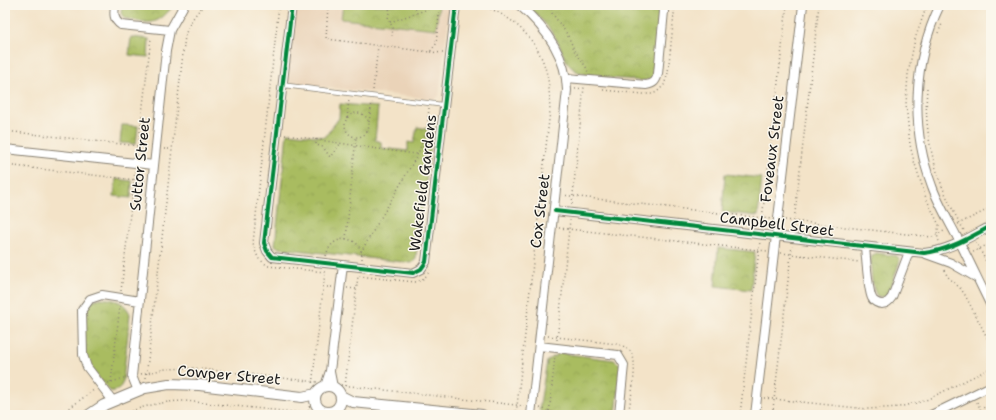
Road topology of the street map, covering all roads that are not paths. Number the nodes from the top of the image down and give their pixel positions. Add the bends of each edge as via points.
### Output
1 (115, 5) edge
2 (184, 5) edge
3 (292, 5) edge
4 (456, 5) edge
5 (519, 5) edge
6 (530, 5) edge
7 (662, 5) edge
8 (803, 5) edge
9 (940, 5) edge
10 (530, 15) junction
11 (170, 30) junction
12 (567, 78) junction
13 (282, 85) junction
14 (444, 105) junction
15 (5, 149) edge
16 (154, 165) junction
17 (554, 211) junction
18 (991, 226) edge
19 (776, 236) junction
20 (959, 242) junction
21 (865, 247) junction
22 (909, 252) junction
23 (924, 253) junction
24 (343, 265) junction
25 (978, 278) junction
26 (140, 301) junction
27 (991, 306) edge
28 (539, 346) junction
29 (991, 386) edge
30 (329, 387) junction
31 (138, 391) junction
32 (316, 394) junction
33 (341, 396) junction
34 (302, 397) junction
35 (113, 401) junction
36 (353, 402) junction
37 (320, 411) edge
38 (333, 411) edge
39 (770, 412) edge
40 (755, 414) edge
41 (89, 415) edge
42 (482, 415) edge
43 (531, 415) edge
44 (619, 415) edge
45 (931, 415) edge

1 - 11 street via 114,16 121,25
2 - 11 street, Suttor Street
3 - 13 street, Wakefield Gardens
4 - 14 street, Wakefield Gardens
5 - 10 street, Cox Street
6 - 10 street
7 - 12 street via 664,11 655,82 646,85
8 - 19 street, Foveaux Street
9 - 20 street via 922,60 918,121 928,173 940,205
10 - 12 street, Cox Street via 558,51
11 - 16 street, Suttor Street
12 - 17 street, Cox Street via 568,90
13 - 14 lane, Wakefield Gardens
13 - 24 street, Wakefield Gardens via 264,243 272,257
14 - 24 street, Wakefield Gardens via 426,262 421,269 413,273
15 - 16 street
16 - 26 street, Suttor Street
17 - 19 street, Campbell Street
17 - 28 street, Cox Street
18 - 20 street, Campbell Street
19 - 21 street, Campbell Street
19 - 40 street, Foveaux Street
20 - 23 street, Campbell Street via 941,250
20 - 25 street
21 - 22 street, Campbell Street
21 - 22 street via 872,298 880,304 886,303 892,297
22 - 23 street, Campbell Street
23 - 25 street, Campbell Street via 951,263
24 - 30 street
25 - 27 street
26 - 31 street, Suttor Street via 132,376
26 - 35 street via 102,295 90,299 82,310 83,355 87,367
28 - 43 street, Cox Street
28 - 44 street via 618,355 624,365
29 - 45 street
30 - 32 street via 321,388
30 - 33 street via 336,389
31 - 34 street, Cowper Street via 169,384
31 - 35 street, Cowper Street
32 - 34 street, Cowper Street
32 - 37 street via 315,401
33 - 36 street
33 - 38 street
34 - 37 street, Cowper Street
35 - 41 street, Cowper Street
36 - 38 street
36 - 42 street
37 - 38 street
39 - 40 street

